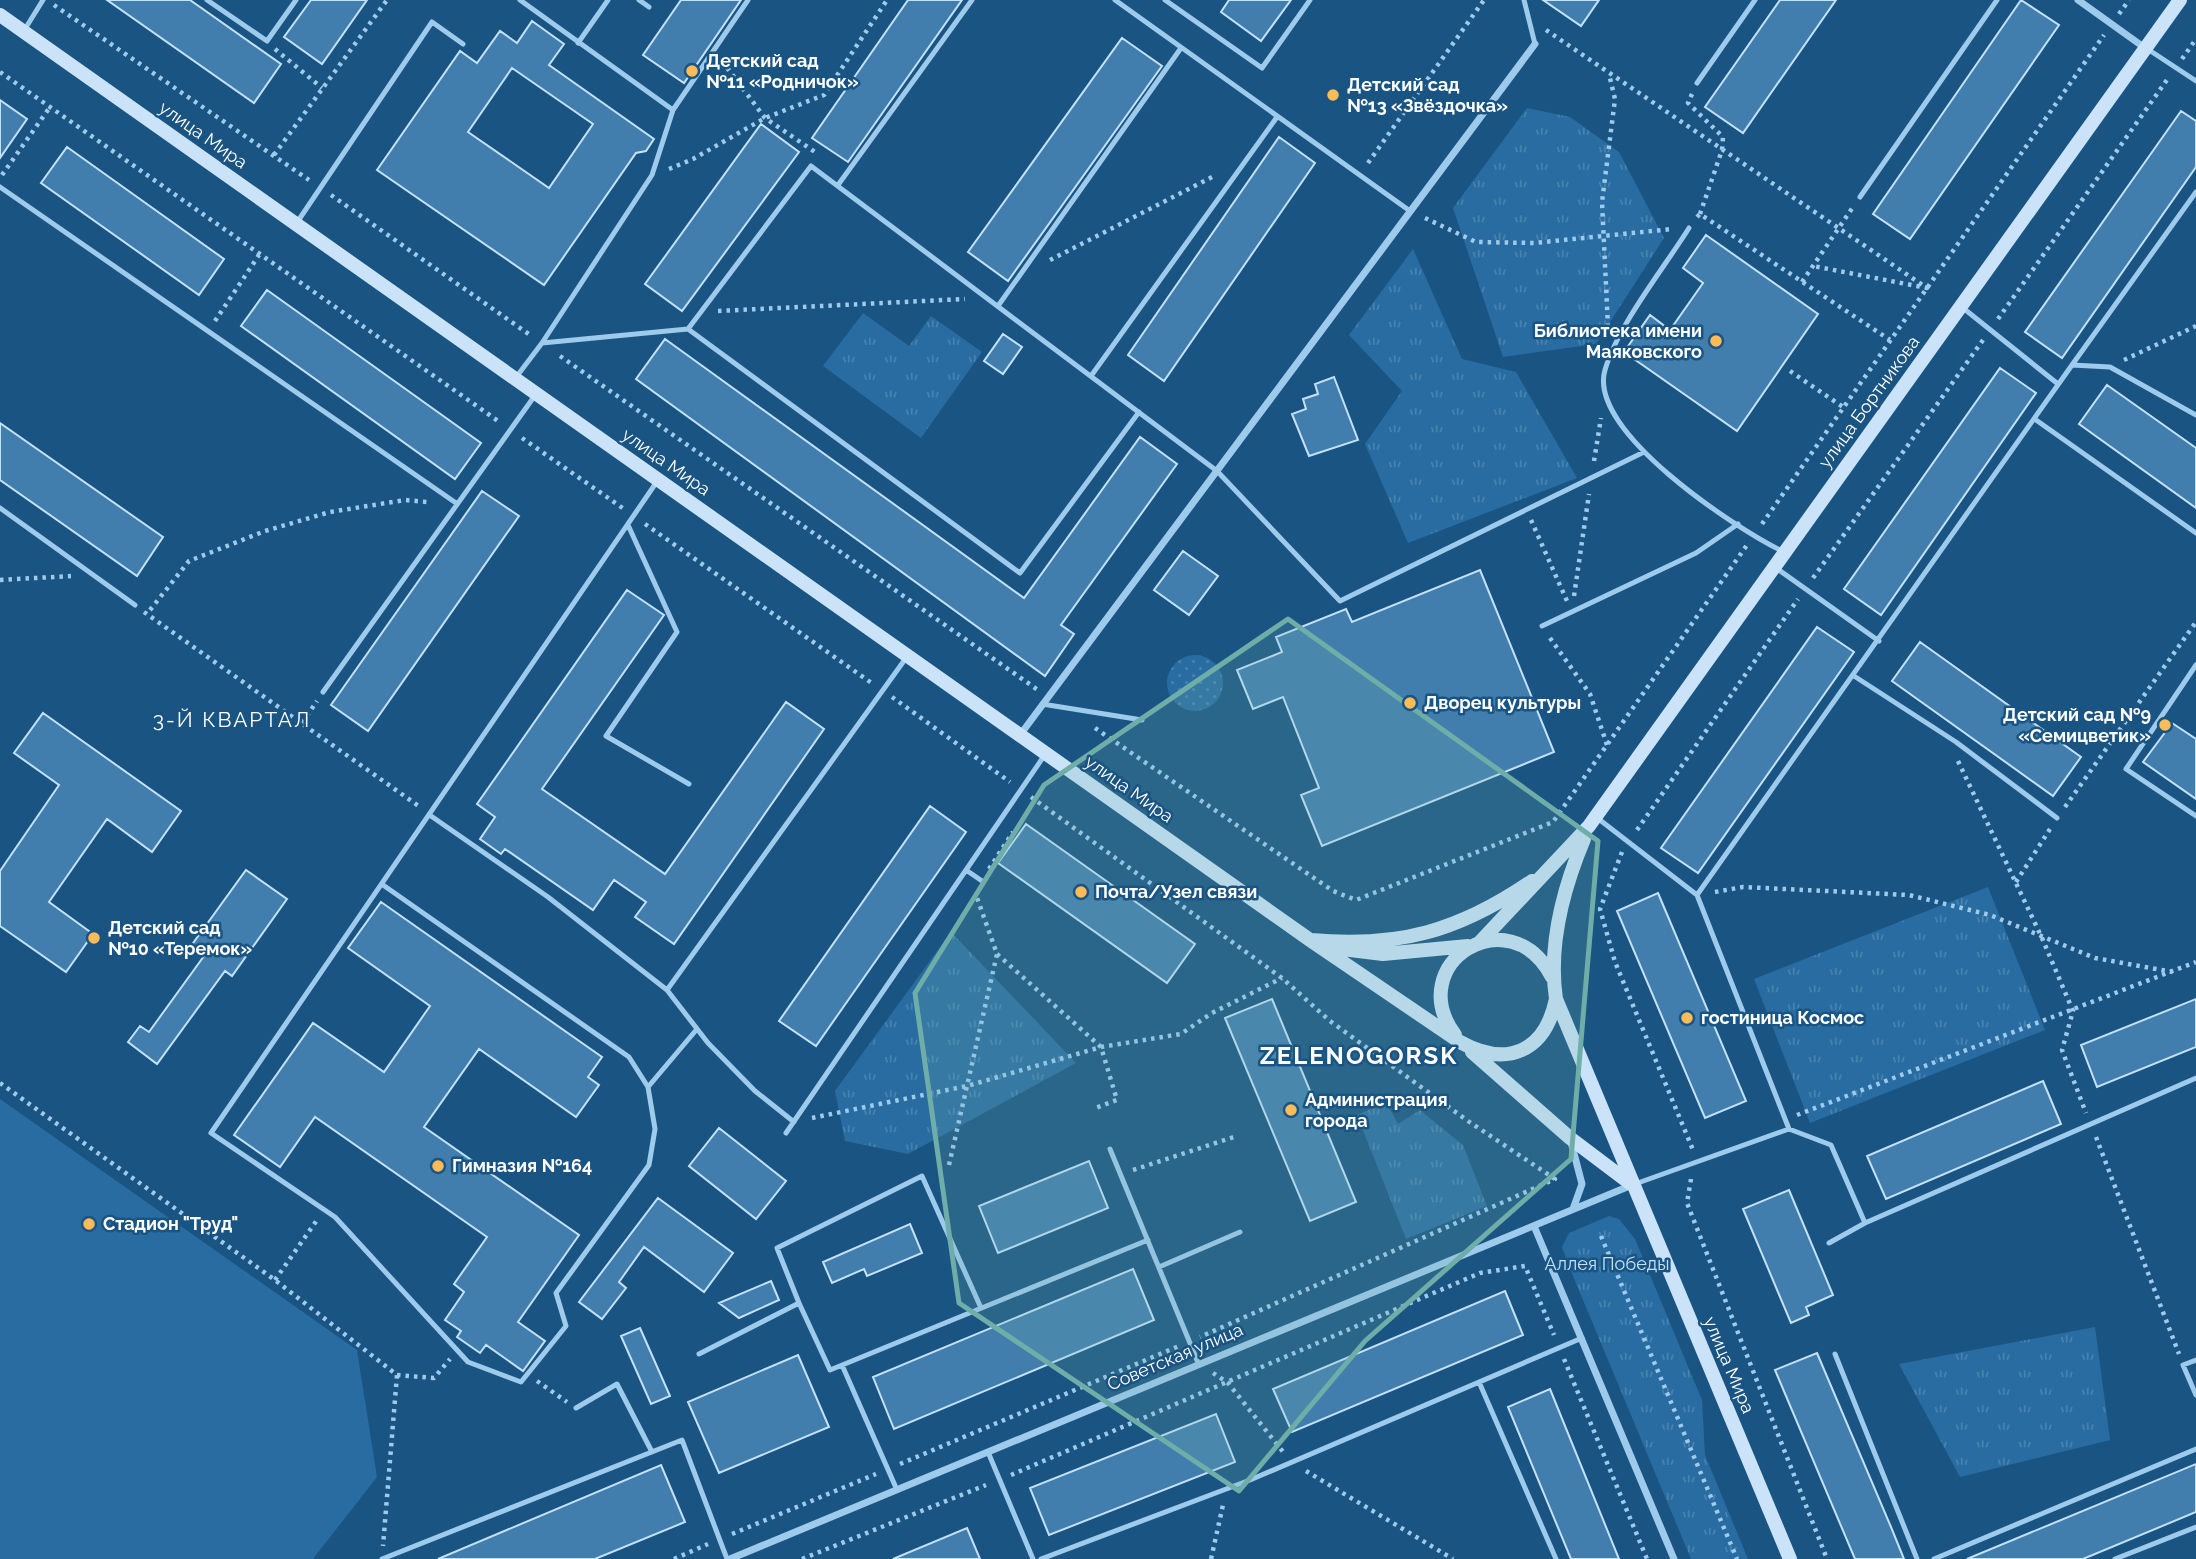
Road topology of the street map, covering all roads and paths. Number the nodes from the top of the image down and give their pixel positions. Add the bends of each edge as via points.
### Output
1 (45, 0) edge
2 (207, 0) edge
3 (296, 0) edge
4 (387, 0) edge
5 (520, 0) edge
6 (608, 0) edge
7 (639, 0) edge
8 (748, 0) edge
9 (887, 0) edge
10 (972, 0) edge
11 (1115, 0) edge
12 (1165, 0) edge
13 (1310, 0) edge
14 (1483, 0) edge
15 (1524, 0) edge
16 (1755, 0) edge
17 (1997, 0) edge
18 (2078, 0) edge
19 (2129, 0) edge
20 (2180, 0) edge
21 (649, 7) dead end
22 (0, 15) edge
23 (1528, 17) junction
24 (2112, 24) junction
25 (23, 32) junction
26 (267, 41) junction
27 (578, 43) junction
28 (463, 44) dead end
29 (1535, 44) joint
30 (1181, 48) junction
31 (2145, 48) junction
32 (713, 50) junction
33 (0, 72) edge
34 (1609, 73) junction
35 (2196, 81) edge
36 (1698, 83) joint
37 (323, 89) junction
38 (50, 107) junction
39 (673, 110) junction
40 (1277, 117) junction
41 (765, 118) junction
42 (1722, 150) junction
43 (274, 155) junction
44 (1248, 158) junction
45 (847, 173) junction
46 (652, 175) junction
47 (1359, 175) junction
48 (0, 179) edge
49 (838, 185) junction
50 (0, 187) edge
51 (320, 188) junction
52 (2196, 192) edge
53 (1860, 197) joint
54 (1410, 211) junction
55 (1700, 214) dead end
56 (296, 224) junction
57 (1689, 228) dead end
58 (1839, 229) junction
59 (259, 255) junction
60 (1813, 266) junction
61 (1020, 275) junction
62 (1802, 282) dead end
63 (1927, 288) junction
64 (986, 298) junction
65 (998, 306) junction
66 (1961, 306) junction
67 (701, 312) junction
68 (2196, 326) edge
69 (688, 329) junction
70 (208, 332) junction
71 (542, 343) junction
72 (1610, 359) junction
73 (2072, 365) junction
74 (2110, 366) junction
75 (1790, 371) dead end
76 (1091, 376) junction
77 (515, 379) junction
78 (2058, 384) junction
79 (536, 394) junction
80 (1605, 400) junction
81 (1843, 407) junction
82 (1139, 412) junction
83 (2196, 415) edge
84 (2036, 420) junction
85 (510, 429) junction
86 (1642, 453) junction
87 (1217, 471) junction
88 (1591, 478) junction
89 (659, 480) junction
90 (456, 503) junction
91 (0, 508) edge
92 (1526, 510) junction
93 (634, 516) junction
94 (1738, 524) junction
95 (628, 525) junction
96 (2196, 533) edge
97 (1754, 535) junction
98 (1785, 552) junction
99 (1774, 567) junction
100 (93, 575) junction
101 (0, 580) edge
102 (135, 605) dead end
103 (1572, 611) junction
104 (147, 613) dead end
105 (2196, 622) edge
106 (1542, 626) joint
107 (1879, 641) junction
108 (908, 656) junction
109 (2196, 665) edge
110 (1854, 676) junction
111 (883, 690) junction
112 (323, 692) joint
113 (1049, 697) junction
114 (1042, 704) junction
115 (1068, 709) junction
116 (1142, 720) dead end
117 (302, 723) dead end
118 (1020, 735) junction
119 (1956, 742) junction
120 (1607, 745) junction
121 (1045, 753) junction
122 (689, 784) dead end
123 (1021, 789) junction
124 (1034, 799) junction
125 (1026, 811) dead end
126 (432, 816) junction
127 (2196, 816) edge
128 (2057, 818) junction
129 (1019, 822) dead end
130 (1592, 822) junction
131 (966, 870) junction
132 (982, 881) junction
133 (2016, 882) junction
134 (383, 885) junction
135 (1697, 895) junction
136 (2042, 938) junction
137 (1310, 940) junction
138 (1474, 944) junction
139 (997, 954) junction
140 (2196, 962) edge
141 (2174, 972) junction
142 (1282, 978) junction
143 (1553, 979) junction
144 (667, 990) junction
145 (1556, 999) junction
146 (2073, 1011) junction
147 (697, 1029) junction
148 (1460, 1042) junction
149 (1101, 1047) junction
150 (2196, 1078) edge
151 (0, 1083) edge
152 (967, 1086) junction
153 (648, 1087) junction
154 (1093, 1110) dead end
155 (1786, 1119) junction
156 (794, 1122) junction
157 (2091, 1124) junction
158 (1789, 1129) junction
159 (786, 1133) dead end
160 (1237, 1136) dead end
161 (1570, 1138) junction
162 (1110, 1149) dead end
163 (949, 1165) dead end
164 (1122, 1173) junction
165 (1632, 1185) junction
166 (1688, 1203) dead end
167 (1573, 1209) junction
168 (324, 1210) junction
169 (1865, 1223) junction
170 (1534, 1226) junction
171 (1240, 1232) dead end
172 (1601, 1236) dead end
173 (1148, 1240) junction
174 (1829, 1243) dead end
175 (1159, 1267) junction
176 (275, 1280) junction
177 (799, 1303) junction
178 (981, 1308) junction
179 (1582, 1338) junction
180 (1190, 1341) junction
181 (1559, 1348) junction
182 (699, 1354) dead end
183 (1835, 1354) dead end
184 (2196, 1360) edge
185 (447, 1361) dead end
186 (1199, 1364) junction
187 (842, 1365) junction
188 (2183, 1365) junction
189 (397, 1375) junction
190 (527, 1375) junction
191 (1479, 1382) junction
192 (2196, 1395) edge
193 (576, 1408) joint
194 (2196, 1449) edge
195 (652, 1452) junction
196 (988, 1452) junction
197 (888, 1469) junction
198 (998, 1480) junction
199 (1226, 1489) junction
200 (897, 1490) junction
201 (2196, 1527) edge
202 (720, 1539) junction
203 (382, 1558) edge
204 (674, 1559) edge
205 (729, 1559) edge
206 (802, 1559) edge
207 (1033, 1559) edge
208 (1041, 1559) edge
209 (1211, 1559) edge
210 (1556, 1559) edge
211 (1647, 1559) edge
212 (1674, 1559) edge
213 (1737, 1559) edge
214 (1790, 1559) edge
215 (1827, 1559) edge
216 (1917, 1559) edge
217 (1934, 1559) edge
218 (2115, 1559) edge

1 - 25 lane
1 - 43 path
2 - 26 lane
3 - 26 lane
4 - 37 path
5 - 27 lane
6 - 27 lane
7 - 21 lane
8 - 32 lane
9 - 41 path via 824,95
10 - 45 lane
11 - 30 lane
12 - 13 lane via 1262,68
14 - 47 path
15 - 23 lane
16 - 36 lane
17 - 53 lane
18 - 24 street
19 - 24 path
20 - 31 street, улица Бортникова
22 - 25 street, улица Мира
23 - 29 lane
23 - 34 path
24 - 31 street
24 - 63 path
25 - 56 street, улица Мира
26 - 37 path
27 - 39 lane
28 - 51 lane via 432,22
29 - 54 street
30 - 40 lane
30 - 61 lane
31 - 35 lane
31 - 66 street, улица Бортникова
32 - 39 lane
32 - 41 path
33 - 38 path
34 - 42 path
34 - 72 path via 1615,99 1602,202
36 - 42 path via 1688,103 1723,137
37 - 43 path
38 - 48 path
38 - 59 path
39 - 46 lane
40 - 44 lane
40 - 47 lane
41 - 45 path
41 - 46 path via 693,159
42 - 55 path
42 - 58 path
43 - 51 path
44 - 61 path
44 - 76 lane
45 - 49 lane
46 - 71 lane
47 - 54 lane
49 - 64 lane
49 - 67 lane via 811,166
50 - 70 lane
51 - 56 lane
51 - 71 path
52 - 73 lane
53 - 58 path
54 - 87 street
56 - 77 street, улица Мира
57 - 72 lane
58 - 60 path
58 - 63 path
59 - 70 path
59 - 85 path
60 - 62 path
60 - 63 path
61 - 65 lane
63 - 81 path
64 - 65 lane
64 - 67 path
65 - 76 lane
66 - 78 lane
66 - 98 street, улица Бортникова
67 - 69 lane
68 - 74 path
69 - 71 lane
69 - 82 lane via 1020,573
70 - 90 lane
71 - 77 lane
71 - 113 path
72 - 80 lane via 1604,371
73 - 74 lane
73 - 78 lane
74 - 83 lane
75 - 81 path
76 - 82 lane
77 - 79 street, улица Мира
78 - 84 lane
79 - 85 lane
79 - 89 street, улица Мира
80 - 86 lane
80 - 88 path
81 - 97 path
82 - 87 lane
84 - 96 lane
84 - 107 lane
85 - 90 lane
85 - 93 path
86 - 88 lane
86 - 94 lane
87 - 92 lane via 1340,601
87 - 113 street
88 - 92 lane
88 - 103 path
89 - 93 lane
89 - 108 street, улица Мира
90 - 104 path via 405,500 330,512 265,531 189,561
90 - 112 lane
91 - 100 lane
92 - 103 path
93 - 95 lane
93 - 111 path
94 - 97 lane
94 - 103 lane via 1696,553
95 - 122 lane via 677,632 606,736
95 - 126 lane
97 - 98 lane
97 - 120 path
98 - 99 street, улица Бортникова
99 - 107 lane
99 - 130 street, улица Бортникова
100 - 101 path
100 - 102 lane
103 - 106 lane
105 - 128 path
106 - 120 path via 1590,694
107 - 110 lane
108 - 111 lane
108 - 118 street, улица Мира
109 - 127 lane via 2126,769
110 - 119 lane
110 - 135 lane
111 - 123 path
111 - 144 lane
112 - 117 path
113 - 114 street
114 - 115 lane
114 - 118 street
115 - 116 lane
115 - 120 path via 1333,891 1356,900 1553,822
118 - 121 street, улица Мира
119 - 128 lane
119 - 133 path via 1958,764
121 - 123 lane
121 - 137 street, улица Мира
123 - 124 path
123 - 131 lane
124 - 125 path
124 - 142 path
126 - 134 lane
126 - 144 lane via 548,897
128 - 133 path
129 - 132 path
130 - 135 lane
130 - 137 street via 1532,880 1464,922 1388,942
130 - 138 street via 1536,885
130 - 143 street via 1560,902
131 - 132 lane
131 - 156 lane
132 - 139 path via 975,892
133 - 136 path
134 - 153 lane via 629,1057
134 - 168 lane via 211,1133
135 - 136 path via 1744,887 1909,895 1990,915
135 - 155 lane
136 - 141 path via 2095,958
136 - 146 path
137 - 138 street via 1337,949 1383,954
137 - 148 street, улица Мира
138 - 143 street via 1499,939 1519,943 1544,961
138 - 148 street via 1454,959 1444,976 1439,1002 1445,1022
139 - 149 path
139 - 152 path
140 - 141 path
141 - 146 path
142 - 149 path via 1181,1034
142 - 180 path via 1329,1021 1555,1179
143 - 145 street
144 - 147 lane
145 - 148 street via 1541,1036 1514,1053 1478,1052
145 - 165 street, улица Мира
146 - 155 path
146 - 157 path via 2062,1050
147 - 153 lane
147 - 156 lane via 755,1091
148 - 161 street
149 - 152 path
149 - 154 path via 1117,1100
150 - 157 lane
151 - 176 path
152 - 156 path
152 - 163 path
153 - 190 lane via 655,1129 649,1164 556,1293 566,1326
155 - 158 lane
156 - 159 lane
157 - 169 lane
157 - 188 path
158 - 165 lane
158 - 169 lane via 1831,1145
160 - 164 path
161 - 165 street
161 - 167 street via 1582,1185
162 - 164 lane
164 - 173 lane
165 - 167 street, Советская улица
165 - 214 street, улица Мира
166 - 215 path
167 - 170 street, Советская улица
168 - 176 path
168 - 190 lane via 468,1362 522,1382
169 - 174 lane
170 - 179 street
170 - 186 street, Советская улица
171 - 175 lane
172 - 213 path
173 - 175 lane
173 - 178 lane
175 - 180 lane
176 - 189 path
177 - 178 lane via 777,1248 922,1176
177 - 182 lane
177 - 187 lane via 830,1370
178 - 187 lane
179 - 181 lane
179 - 212 street
180 - 186 lane
180 - 197 path
181 - 191 lane
181 - 198 path via 1525,1266 1480,1273
181 - 211 path
183 - 216 lane
184 - 188 lane
185 - 189 path via 433,1378
186 - 196 street, Советская улица
187 - 197 lane
188 - 192 lane
189 - 203 path
190 - 193 path
191 - 199 lane
191 - 210 lane
193 - 195 lane via 617,1384
194 - 217 lane
195 - 202 lane via 682,1440
195 - 203 lane
196 - 198 lane
196 - 200 street, Советская улица
197 - 200 lane
197 - 202 path
198 - 206 path
198 - 207 lane
199 - 208 lane
199 - 209 path
200 - 205 street, Советская улица
201 - 218 lane
202 - 204 path
202 - 205 lane

